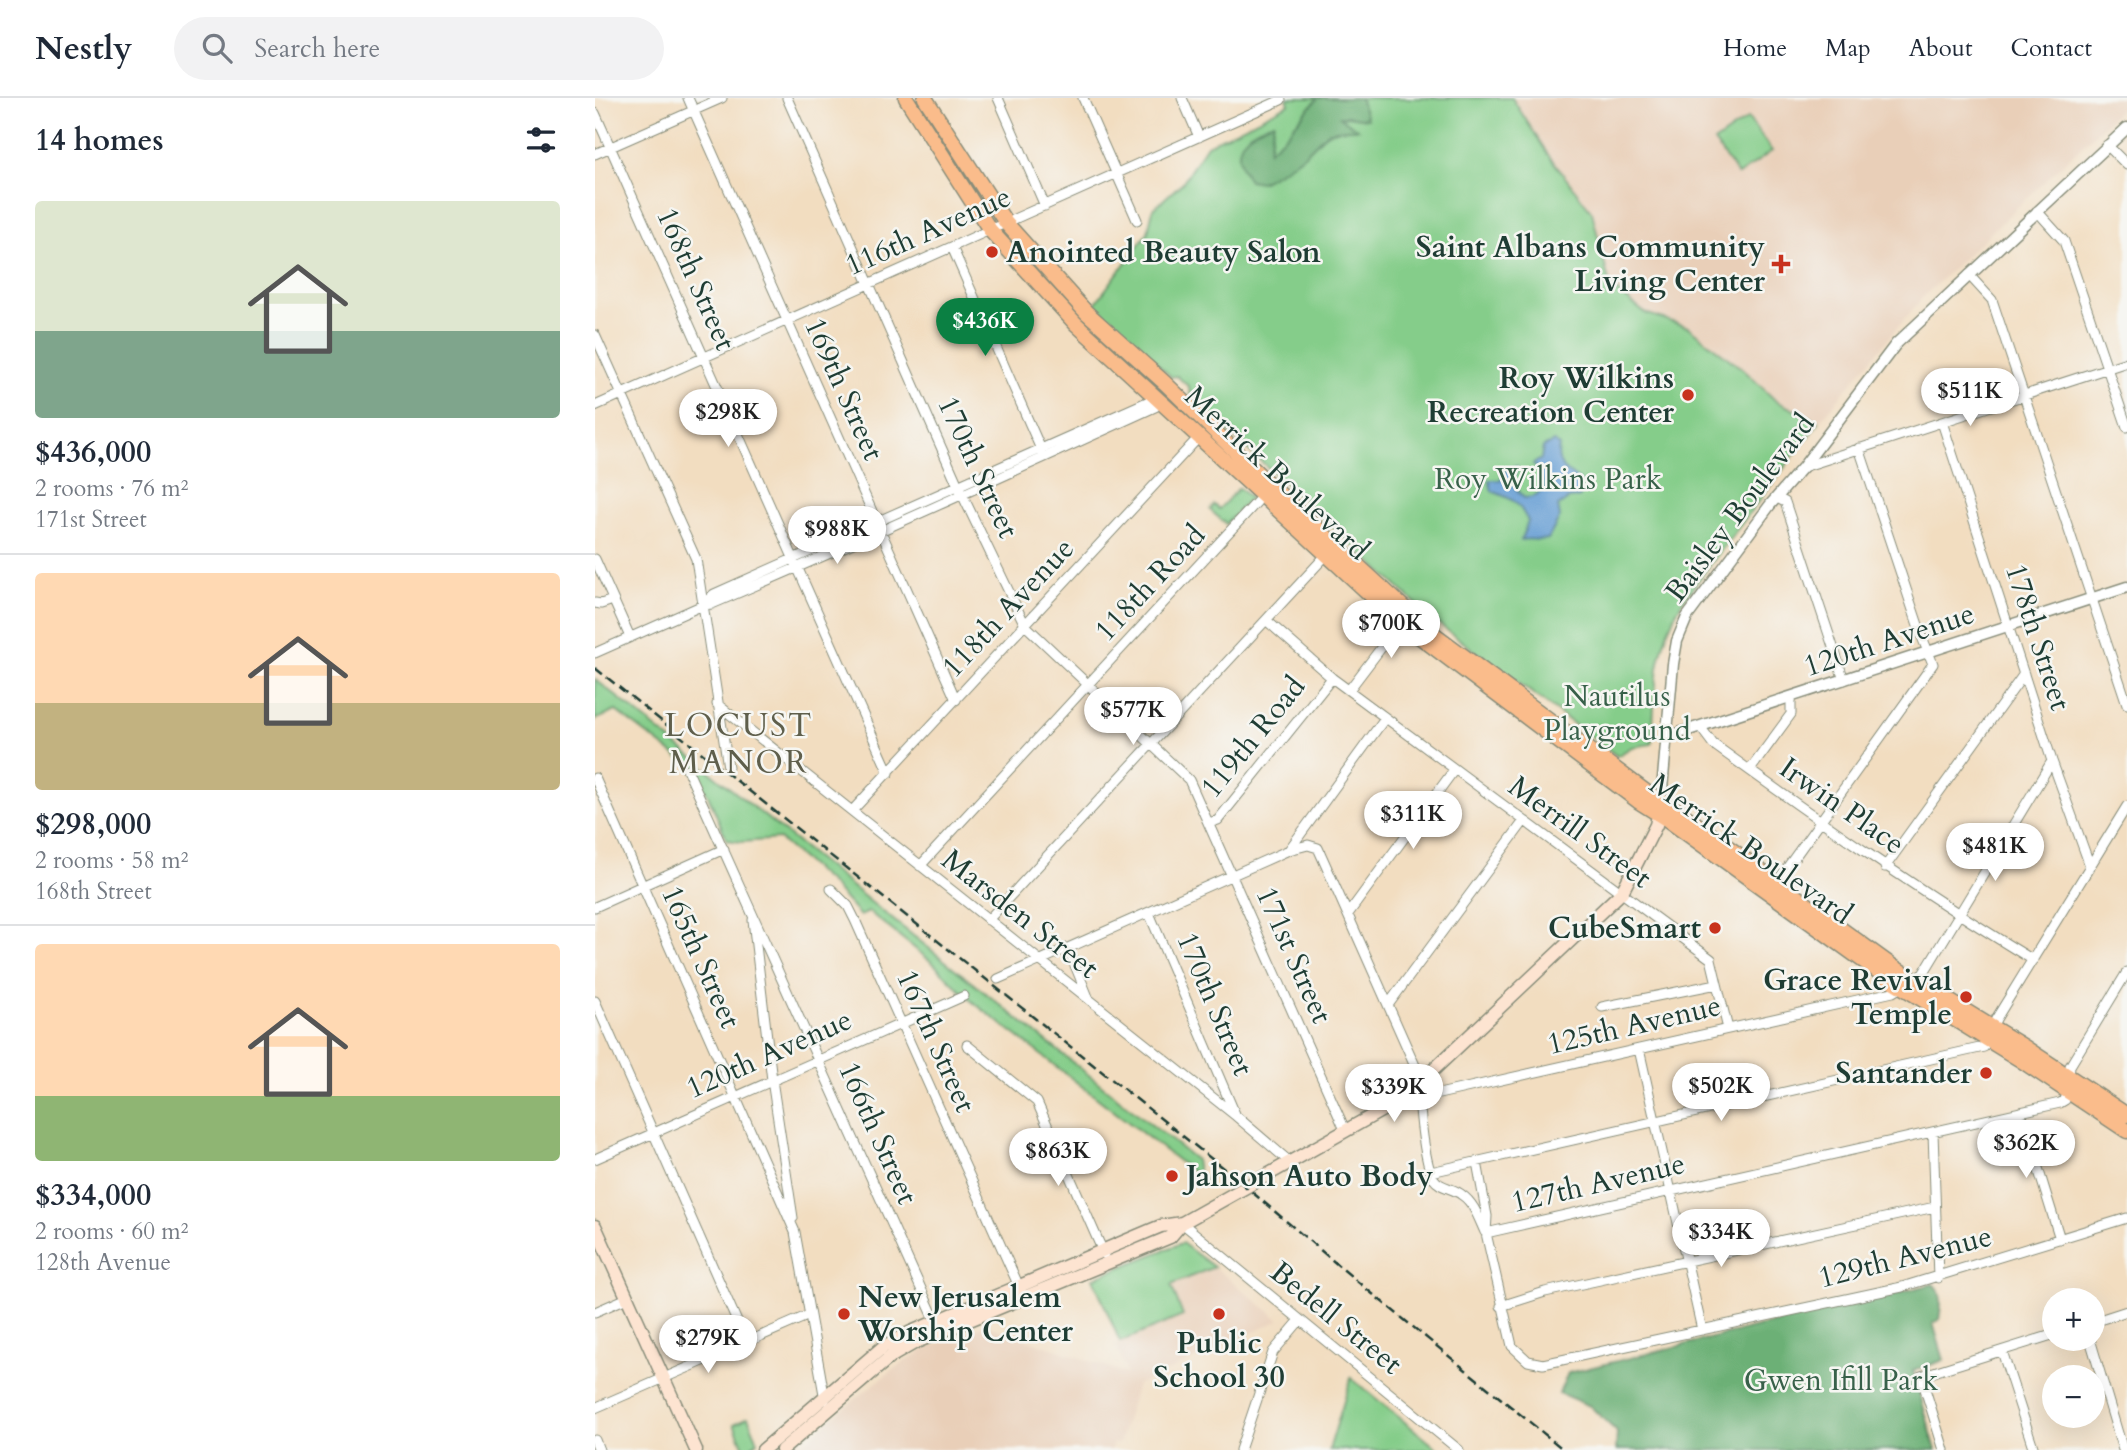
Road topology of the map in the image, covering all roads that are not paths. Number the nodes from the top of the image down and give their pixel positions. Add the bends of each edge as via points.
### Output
1 (688, 98) edge
2 (722, 98) edge
3 (787, 98) edge
4 (906, 98) edge
5 (925, 98) edge
6 (998, 98) edge
7 (1083, 98) edge
8 (1182, 98) edge
9 (1281, 99) edge
10 (693, 111) junction
11 (595, 113) edge
12 (2127, 128) edge
13 (943, 130) junction
14 (1199, 137) junction
15 (930, 139) junction
16 (2107, 145) junction
17 (610, 148) junction
18 (595, 154) edge
19 (2127, 165) edge
20 (1117, 174) junction
21 (1045, 206) junction
22 (2037, 211) junction
23 (1137, 220) dead end
24 (1006, 223) junction
25 (990, 230) junction
26 (952, 247) junction
27 (1969, 275) junction
28 (868, 284) junction
29 (786, 320) junction
30 (595, 335) edge
31 (704, 357) junction
32 (2127, 362) edge
33 (2108, 368) junction
34 (1174, 392) junction
35 (622, 394) junction
36 (2025, 395) junction
37 (1158, 400) junction
38 (595, 406) edge
39 (1942, 422) junction
40 (2127, 427) edge
41 (1199, 438) junction
42 (1859, 448) junction
43 (1043, 453) junction
44 (1803, 467) junction
45 (960, 490) junction
46 (1268, 491) junction
47 (1777, 498) junction
48 (878, 527) junction
49 (1331, 550) junction
50 (595, 559) edge
51 (796, 563) junction
52 (2127, 587) edge
53 (2092, 598) junction
54 (613, 600) junction
55 (595, 603) edge
56 (703, 605) junction
57 (1404, 617) junction
58 (1266, 620) junction
59 (1025, 625) junction
60 (2010, 626) junction
61 (630, 637) junction
62 (1929, 652) junction
63 (595, 653) edge
64 (2024, 674) junction
65 (1332, 678) junction
66 (1845, 680) junction
67 (1088, 685) junction
68 (1349, 690) junction
69 (1791, 698) junction
70 (955, 700) junction
71 (717, 704) junction
72 (2127, 704) edge
73 (1385, 718) junction
74 (1700, 728) junction
75 (1667, 737) junction
76 (1152, 744) junction
77 (2052, 761) junction
78 (728, 767) dead end
79 (687, 769) dead end
80 (1454, 770) junction
81 (1750, 770) junction
82 (889, 773) junction
83 (595, 778) edge
84 (2127, 806) edge
85 (1660, 808) junction
86 (852, 811) junction
87 (1524, 821) junction
88 (1820, 821) junction
89 (1209, 823) junction
90 (724, 849) junction
91 (1289, 850) junction
92 (920, 866) junction
93 (2090, 866) junction
94 (1885, 867) junction
95 (1232, 876) junction
96 (643, 886) junction
97 (1772, 888) junction
98 (831, 889) dead end
99 (1622, 892) junction
100 (595, 907) edge
101 (751, 911) junction
102 (1149, 913) junction
103 (1348, 914) junction
104 (1959, 915) junction
105 (988, 920) junction
106 (1068, 948) junction
107 (1039, 960) junction
108 (2033, 960) junction
109 (2127, 972) edge
110 (998, 979) dead end
111 (1908, 983) junction
112 (1717, 984) junction
113 (964, 996) dead end
114 (1088, 999) junction
115 (595, 1001) edge
116 (1388, 1005) junction
117 (1602, 1007) dead end
118 (901, 1022) junction
119 (1728, 1029) junction
120 (1990, 1033) junction
121 (967, 1045) dead end
122 (1639, 1049) junction
123 (818, 1059) junction
124 (772, 1080) junction
125 (2069, 1083) junction
126 (1418, 1090) junction
127 (735, 1095) junction
128 (2021, 1113) junction
129 (2127, 1115) edge
130 (1236, 1116) junction
131 (1655, 1122) junction
132 (2127, 1130) edge
133 (1346, 1132) junction
134 (1933, 1132) junction
135 (653, 1133) junction
136 (595, 1159) edge
137 (1291, 1163) junction
138 (1477, 1163) junction
139 (785, 1164) junction
140 (768, 1169) junction
141 (1431, 1172) junction
142 (1671, 1191) junction
143 (1935, 1207) junction
144 (2127, 1218) edge
145 (1182, 1223) junction
146 (595, 1226) edge
147 (795, 1232) junction
148 (1486, 1233) junction
149 (2060, 1239) junction
150 (1105, 1257) junction
151 (1687, 1261) junction
152 (1938, 1278) junction
153 (1021, 1292) junction
154 (627, 1298) junction
155 (1501, 1306) junction
156 (2127, 1311) edge
157 (595, 1312) edge
158 (809, 1315) junction
159 (2105, 1318) edge
160 (1300, 1320) junction
161 (938, 1327) junction
162 (1702, 1329) junction
163 (2042, 1338) edge
164 (747, 1342) junction
165 (2002, 1350) junction
166 (2094, 1351) edge
167 (663, 1378) junction
168 (827, 1403) junction
169 (595, 1408) edge
170 (595, 1440) edge
171 (599, 1450) edge
172 (696, 1450) edge
173 (763, 1450) edge
174 (782, 1450) edge
175 (1240, 1450) edge
176 (1459, 1450) edge
177 (1944, 1450) edge
178 (2034, 1450) edge
179 (2123, 1450) edge

1 - 10 street, 169th Street
2 - 10 street
3 - 28 street, 170th Street
4 - 15 main road, Merrick Boulevard
5 - 13 main road, Merrick Boulevard
6 - 21 street
7 - 20 street
8 - 14 street
9 - 14 street, 116th Avenue
10 - 17 street
10 - 29 street, 169th Street
11 - 17 street, 168th Street
12 - 16 street, Baisley Boulevard
13 - 15 main road
13 - 24 main road, Merrick Boulevard
14 - 20 street, 116th Avenue
15 - 25 main road, Merrick Boulevard
16 - 19 street
16 - 22 street, Baisley Boulevard
17 - 18 street
17 - 31 street, 168th Street
20 - 21 street, 116th Avenue
20 - 23 street
21 - 24 street, 116th Avenue
22 - 27 street, Baisley Boulevard
22 - 33 street via 2064,241
24 - 25 street, 116th Avenue
24 - 34 main road, Merrick Boulevard via 1086,312
25 - 26 street, 116th Avenue
25 - 37 main road, Merrick Boulevard via 1076,324
26 - 28 street, 116th Avenue
26 - 43 street
27 - 36 street via 1993,300
27 - 44 street, Baisley Boulevard via 1896,344
28 - 29 street, 116th Avenue
28 - 45 street, 170th Street
29 - 31 street, 116th Avenue
29 - 48 street, 169th Street
30 - 35 street
31 - 35 street, 116th Avenue
31 - 51 street, 168th Street
32 - 33 street
33 - 36 street
33 - 40 street
34 - 37 street
34 - 46 main road, Merrick Boulevard
35 - 38 street, 116th Avenue
35 - 56 street via 696,559
36 - 39 street
36 - 53 street
37 - 41 main road, Merrick Boulevard
37 - 43 street
39 - 42 street
39 - 60 street, 178th Street
41 - 46 main road, Merrick Boulevard
41 - 59 street, 118th Avenue
42 - 44 street
42 - 62 street
43 - 45 street
44 - 47 street, Baisley Boulevard
45 - 48 street
45 - 59 street, 170th Street
46 - 49 main road, Merrick Boulevard
46 - 67 street, 118th Road
47 - 66 street via 1785,502
47 - 75 street, Baisley Boulevard via 1688,617 1672,664
48 - 51 street
48 - 70 street, 169th Street
49 - 57 main road, Merrick Boulevard
49 - 58 street
50 - 54 street
51 - 56 street
51 - 82 street, 168th Street
52 - 53 street, 120th Avenue
53 - 60 street, 120th Avenue
53 - 72 street
54 - 55 street
54 - 61 street
56 - 61 street
56 - 71 street
57 - 68 street
57 - 85 main road, Merrick Boulevard via 1435,635
58 - 65 street, Merrill Street
58 - 76 street
59 - 67 street, 171st Street
59 - 70 street, 118th Avenue
60 - 62 street, 120th Avenue
60 - 64 street, 178th Street
61 - 63 street
62 - 66 street, 120th Avenue
62 - 88 street via 1931,668
64 - 77 street, 178th Street
64 - 94 street
65 - 68 street, Merrill Street
65 - 89 street, 119th Road via 1218,820
66 - 69 street, 120th Avenue
67 - 76 street, 171st Street
67 - 92 street, 118th Road
68 - 73 street, Merrill Street
69 - 74 street, 120th Avenue
69 - 81 street via 1791,714
70 - 82 street, 118th Avenue
71 - 78 street
71 - 86 street, Marsden Street
73 - 80 street, Merrill Street
73 - 91 street
74 - 75 street, 120th Avenue
74 - 81 street, Irwin Place via 1713,744
75 - 85 street, Baisley Boulevard
76 - 89 street, 171st Street via 1189,780
76 - 105 street
77 - 93 street, 178th Street
77 - 104 street
79 - 90 street
80 - 87 street, Merrill Street
80 - 103 street
81 - 88 street, Irwin Place
82 - 86 street, 118th Avenue
83 - 96 street, 165th Street
84 - 93 street
85 - 97 main road, Merrick Boulevard
85 - 99 main road, Baisley Boulevard
86 - 92 street, Marsden Street
87 - 99 street, Merrill Street
87 - 116 street
88 - 94 street, Irwin Place
88 - 97 street
89 - 95 street, 171st Street
90 - 96 street
90 - 101 street, 166th Street
91 - 95 street
91 - 103 street via 1308,845 1318,848
92 - 105 street, Marsden Street
93 - 108 street
94 - 104 street, Irwin Place
95 - 102 street
95 - 133 street, 171st Street
96 - 100 street
96 - 127 street, 165th Street
97 - 111 main road, Merrick Boulevard
98 - 118 street, 167th Street via 848,906
99 - 112 street, Merrill Street via 1711,959
99 - 126 main road, Baisley Boulevard via 1428,1075
101 - 123 street, 166th Street
101 - 124 street
102 - 106 street
102 - 130 street, 170th Street
103 - 116 street
104 - 108 street, Irwin Place
104 - 111 street via 1923,974
105 - 107 street, Marsden Street
106 - 107 street
106 - 114 street
107 - 110 street
107 - 114 street, Marsden Street
108 - 120 street
109 - 125 street via 2070,1066
111 - 119 street, 125th Avenue via 1893,992
111 - 120 main road, Merrick Boulevard
112 - 117 street
112 - 119 street, Merrill Street
113 - 118 street, 120th Avenue
114 - 130 street, Marsden Street
115 - 135 street
116 - 126 street via 1417,1070
118 - 123 street, 120th Avenue
118 - 153 street, 167th Street
119 - 122 street, 125th Avenue
120 - 125 main road, Merrick Boulevard
120 - 131 street via 1976,1050
121 - 150 street via 1037,1102
122 - 126 street, 125th Avenue via 1430,1096
122 - 131 street
123 - 124 street, 120th Avenue
123 - 161 street, 166th Street
124 - 127 street, 120th Avenue
124 - 139 street
125 - 128 street, 127th Avenue via 2060,1104
125 - 129 main road, Merrick Boulevard
125 - 132 main road, Merrick Boulevard
126 - 133 main road, Baisley Boulevard
126 - 141 street
127 - 135 street, 120th Avenue
127 - 140 street, 165th Street
128 - 134 street, 127th Avenue
128 - 149 street
130 - 137 street, Marsden Street
131 - 138 street
131 - 142 street
133 - 137 main road, Baisley Boulevard
134 - 142 street, 127th Avenue
134 - 143 street
135 - 136 street, 120th Avenue
135 - 164 street
137 - 145 main road, Baisley Boulevard
138 - 141 street
138 - 148 street
139 - 140 street
139 - 147 street
140 - 147 street, 165th Street
141 - 148 street via 1439,1184 1469,1199
142 - 148 street, 127th Avenue
142 - 151 street
143 - 151 street
143 - 152 street
144 - 149 street, 129th Avenue
145 - 150 main road, Baisley Boulevard via 1161,1226
145 - 160 street, Bedell Street
146 - 154 main road
147 - 158 street, 165th Street
148 - 155 street
149 - 152 street, 129th Avenue
150 - 153 main road, Baisley Boulevard
151 - 155 street
151 - 162 street
152 - 162 street, 129th Avenue
153 - 161 main road, Baisley Boulevard
154 - 157 street
154 - 167 main road
155 - 162 street, 129th Avenue via 1512,1346 1528,1360 1543,1364
156 - 159 street
158 - 164 street
158 - 168 street, 165th Street
160 - 175 street via 1273,1352
160 - 176 street, Bedell Street
161 - 168 main road, Baisley Boulevard
163 - 165 street
164 - 167 street
165 - 177 street via 1921,1376
165 - 178 street
166 - 179 street
167 - 169 street
167 - 172 main road
168 - 173 main road, Baisley Boulevard
168 - 174 main road, Baisley Boulevard
170 - 171 street

